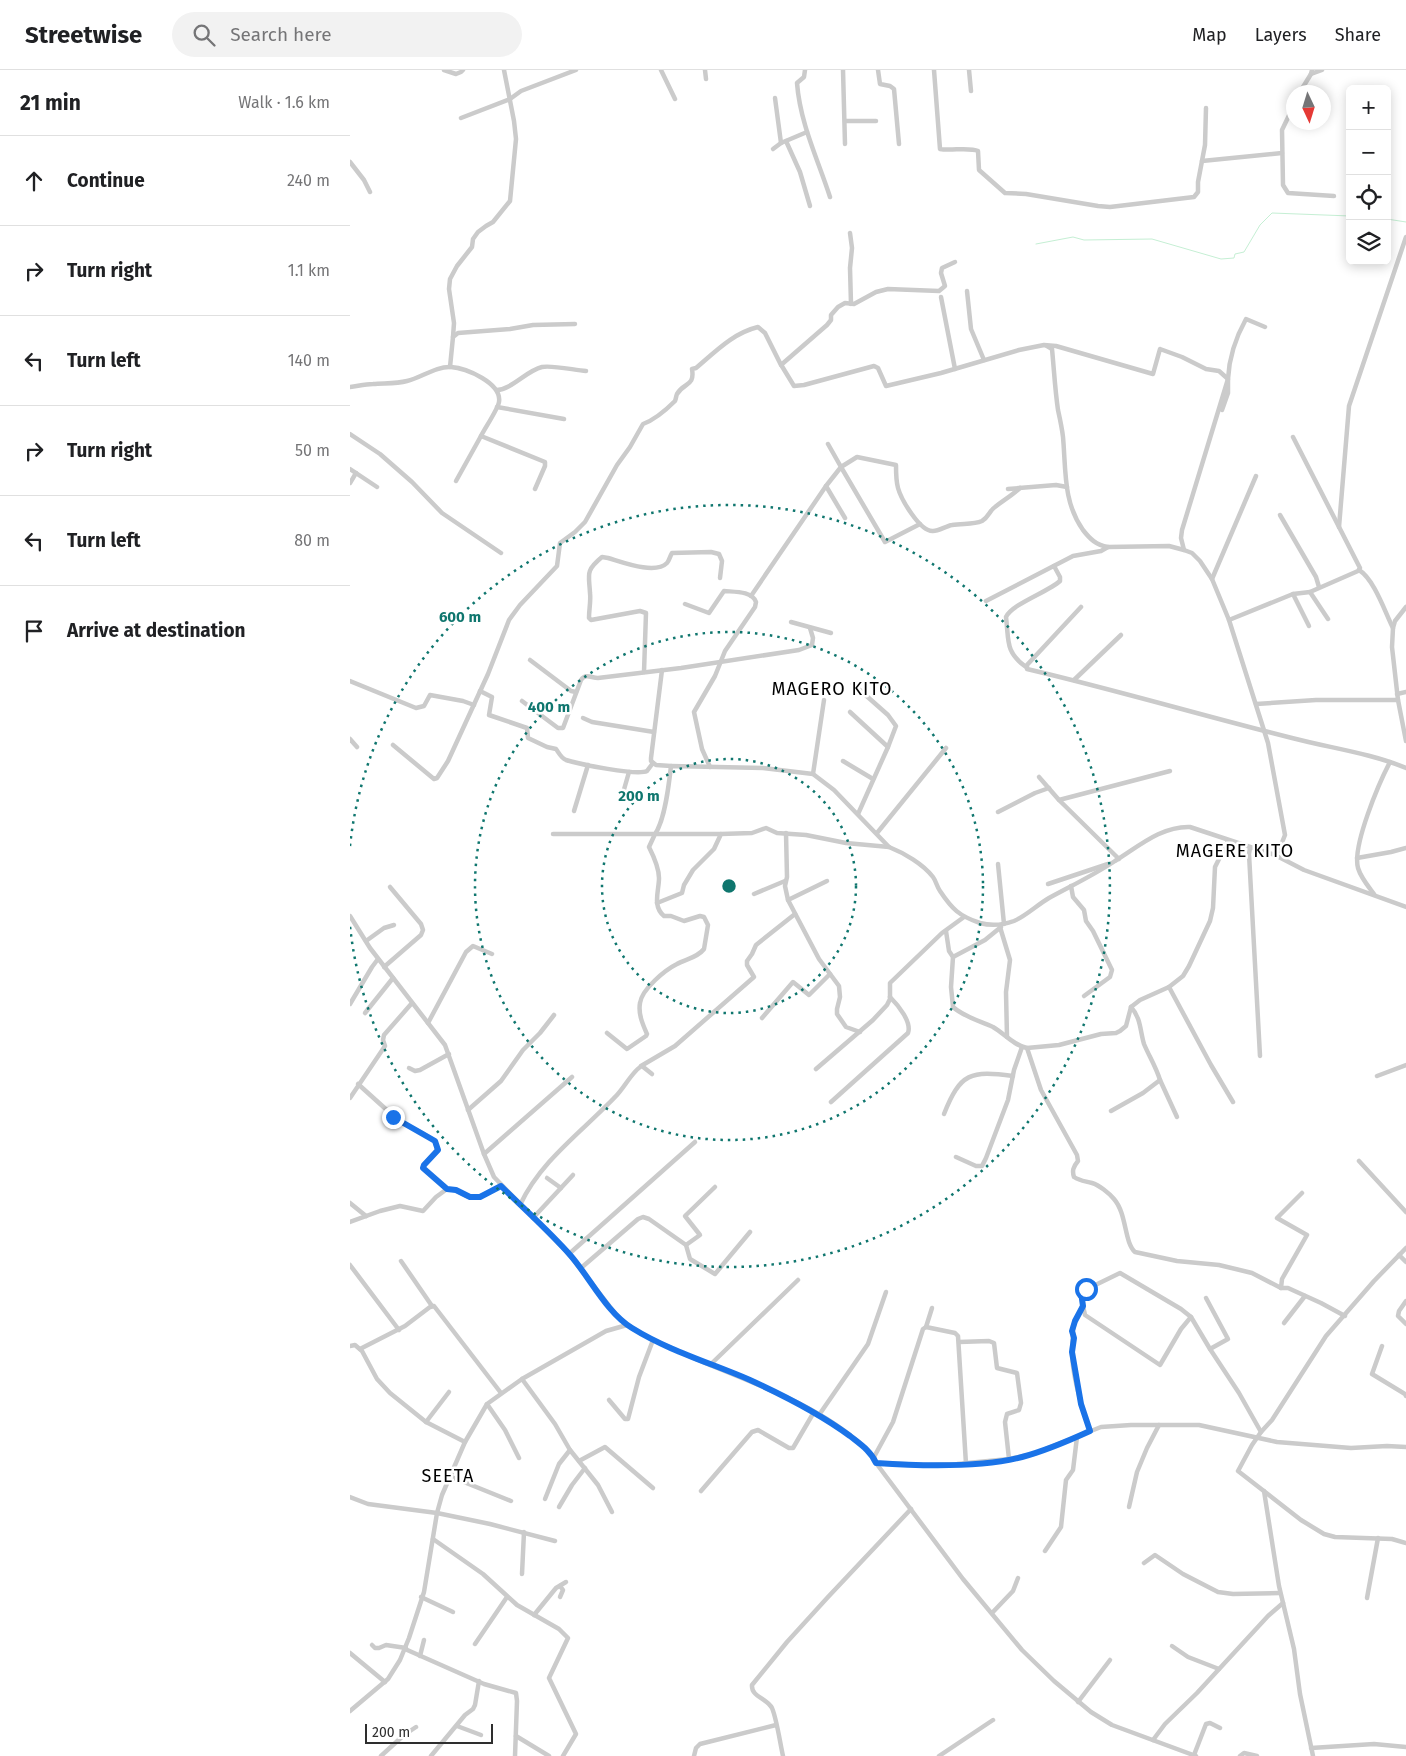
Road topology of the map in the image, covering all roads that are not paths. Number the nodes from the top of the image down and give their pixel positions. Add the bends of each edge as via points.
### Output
1 (444, 70) edge
2 (463, 70) edge
3 (504, 70) edge
4 (576, 70) edge
5 (662, 70) edge
6 (705, 70) edge
7 (805, 70) edge
8 (843, 70) edge
9 (878, 70) edge
10 (934, 70) edge
11 (969, 70) edge
12 (1322, 70) edge
13 (1312, 72) edge
14 (706, 79) dead end
15 (1304, 85) edge
16 (971, 91) dead end
17 (775, 98) dead end
18 (510, 99) junction
19 (675, 99) dead end
20 (1206, 108) dead end
21 (461, 118) dead end
22 (845, 120) junction
23 (876, 121) dead end
24 (1286, 122) edge
25 (807, 132) junction
26 (786, 141) junction
27 (781, 143) junction
28 (845, 144) dead end
29 (899, 144) dead end
30 (773, 149) dead end
31 (1282, 153) junction
32 (1202, 161) junction
33 (350, 162) edge
34 (370, 192) dead end
35 (1334, 196) dead end
36 (830, 197) dead end
37 (810, 206) dead end
38 (850, 233) dead end
39 (1406, 237) edge
40 (956, 262) dead end
41 (967, 291) dead end
42 (941, 298) dead end
43 (851, 304) junction
44 (575, 324) dead end
45 (1265, 328) dead end
46 (453, 337) junction
47 (1054, 347) junction
48 (984, 360) junction
49 (781, 365) junction
50 (450, 367) junction
51 (955, 369) junction
52 (586, 371) dead end
53 (1228, 379) junction
54 (350, 387) edge
55 (497, 390) junction
56 (497, 407) junction
57 (1222, 410) dead end
58 (564, 419) dead end
59 (350, 434) edge
60 (481, 436) junction
61 (1293, 436) dead end
62 (828, 444) dead end
63 (841, 467) junction
64 (350, 469) edge
65 (356, 473) junction
66 (1256, 476) dead end
67 (456, 481) dead end
68 (350, 483) edge
69 (826, 486) junction
70 (377, 487) dead end
71 (1067, 487) junction
72 (1020, 488) junction
73 (535, 489) dead end
74 (1008, 489) dead end
75 (1280, 515) dead end
76 (845, 518) dead end
77 (920, 524) junction
78 (1339, 528) junction
79 (1108, 547) junction
80 (1184, 550) junction
81 (501, 553) dead end
82 (1054, 566) junction
83 (1359, 570) junction
84 (720, 578) dead end
85 (1212, 579) junction
86 (1319, 587) junction
87 (1310, 592) junction
88 (1293, 594) junction
89 (751, 596) junction
90 (986, 601) dead end
91 (685, 604) dead end
92 (1081, 607) dead end
93 (1406, 607) edge
94 (1328, 619) dead end
95 (1229, 620) junction
96 (791, 622) dead end
97 (1309, 626) dead end
98 (810, 628) junction
99 (1393, 628) junction
100 (831, 633) dead end
101 (1122, 635) dead end
102 (530, 660) dead end
103 (719, 662) junction
104 (1026, 668) junction
105 (662, 670) junction
106 (644, 672) junction
107 (1074, 680) junction
108 (350, 681) edge
109 (853, 684) dead end
110 (480, 691) junction
111 (576, 692) junction
112 (1406, 692) edge
113 (1398, 697) junction
114 (824, 700) dead end
115 (522, 701) dead end
116 (1256, 704) junction
117 (474, 705) junction
118 (850, 712) dead end
119 (583, 718) dead end
120 (1263, 730) junction
121 (654, 732) junction
122 (350, 739) edge
123 (1406, 741) edge
124 (393, 745) dead end
125 (357, 746) dead end
126 (888, 746) junction
127 (946, 748) dead end
128 (843, 761) dead end
129 (1390, 762) junction
130 (653, 763) junction
131 (588, 765) junction
132 (672, 766) junction
133 (710, 767) junction
134 (1406, 768) edge
135 (1170, 771) dead end
136 (629, 772) junction
137 (813, 774) junction
138 (1039, 777) dead end
139 (873, 779) junction
140 (1049, 788) junction
141 (623, 793) dead end
142 (1059, 800) junction
143 (574, 811) dead end
144 (998, 812) dead end
145 (858, 814) junction
146 (553, 834) dead end
147 (655, 834) junction
148 (721, 834) junction
149 (786, 834) junction
150 (877, 834) junction
151 (1228, 841) junction
152 (889, 847) junction
153 (1250, 848) junction
154 (1406, 848) edge
155 (1275, 855) junction
156 (1357, 858) junction
157 (1119, 859) junction
158 (998, 864) dead end
159 (1112, 864) junction
160 (785, 881) junction
161 (827, 881) dead end
162 (1048, 884) dead end
163 (390, 886) dead end
164 (1071, 886) junction
165 (754, 894) dead end
166 (1374, 895) junction
167 (788, 900) junction
168 (658, 903) junction
169 (1406, 907) edge
170 (795, 914) junction
171 (350, 916) edge
172 (964, 917) junction
173 (354, 922) junction
174 (394, 925) dead end
175 (350, 926) edge
176 (1002, 926) junction
177 (946, 931) junction
178 (366, 941) junction
179 (492, 954) dead end
180 (953, 957) junction
181 (378, 959) junction
182 (384, 967) junction
183 (830, 974) junction
184 (392, 978) junction
185 (1169, 987) junction
186 (1084, 996) dead end
187 (890, 997) junction
188 (412, 1003) junction
189 (350, 1004) edge
190 (1131, 1008) junction
191 (365, 1013) dead end
192 (554, 1015) dead end
193 (762, 1018) dead end
194 (428, 1023) junction
195 (846, 1027) junction
196 (860, 1032) junction
197 (607, 1033) dead end
198 (1007, 1037) junction
199 (851, 1038) junction
200 (1024, 1048) junction
201 (449, 1054) junction
202 (1260, 1056) dead end
203 (1406, 1065) edge
204 (641, 1066) junction
205 (409, 1068) dead end
206 (816, 1069) dead end
207 (652, 1074) dead end
208 (1013, 1076) junction
209 (1377, 1076) dead end
210 (572, 1077) dead end
211 (1160, 1080) junction
212 (358, 1084) junction
213 (350, 1098) edge
214 (831, 1102) dead end
215 (1233, 1102) dead end
216 (468, 1110) junction
217 (1111, 1111) dead end
218 (944, 1114) dead end
219 (1177, 1117) dead end
220 (696, 1142) dead end
221 (484, 1154) junction
222 (956, 1157) dead end
223 (1359, 1161) dead end
224 (573, 1175) dead end
225 (547, 1178) dead end
226 (501, 1186) junction
227 (561, 1188) junction
228 (715, 1188) dead end
229 (447, 1189) junction
230 (1302, 1193) dead end
231 (350, 1203) edge
232 (520, 1205) junction
233 (1406, 1212) edge
234 (366, 1216) junction
235 (533, 1218) junction
236 (350, 1222) edge
237 (750, 1232) dead end
238 (686, 1245) junction
239 (1406, 1248) edge
240 (569, 1254) junction
241 (1399, 1255) junction
242 (401, 1260) dead end
243 (1406, 1262) edge
244 (350, 1265) edge
245 (581, 1268) junction
246 (798, 1280) dead end
247 (1281, 1288) junction
248 (886, 1292) dead end
249 (1305, 1296) junction
250 (1206, 1298) dead end
251 (1406, 1301) edge
252 (432, 1306) junction
253 (1083, 1306) junction
254 (932, 1308) dead end
255 (1345, 1316) junction
256 (1191, 1318) junction
257 (1284, 1323) dead end
258 (1406, 1324) edge
259 (627, 1325) junction
260 (926, 1327) junction
261 (399, 1330) junction
262 (653, 1340) junction
263 (959, 1342) junction
264 (350, 1346) edge
265 (1382, 1346) dead end
266 (360, 1349) junction
267 (1210, 1349) junction
268 (710, 1365) junction
269 (522, 1379) junction
270 (449, 1392) dead end
271 (501, 1392) junction
272 (1406, 1396) edge
273 (609, 1400) dead end
274 (487, 1404) junction
275 (814, 1412) junction
276 (819, 1415) junction
277 (426, 1422) junction
278 (1159, 1425) junction
279 (1090, 1431) junction
280 (1260, 1432) junction
281 (1077, 1437) junction
282 (1258, 1439) junction
283 (466, 1442) junction
284 (1406, 1447) edge
285 (570, 1450) junction
286 (874, 1457) junction
287 (519, 1458) dead end
288 (1009, 1459) junction
289 (579, 1461) junction
290 (876, 1463) junction
291 (966, 1464) junction
292 (585, 1468) junction
293 (449, 1476) junction
294 (652, 1488) dead end
295 (701, 1491) dead end
296 (1264, 1491) junction
297 (350, 1497) edge
298 (545, 1499) dead end
299 (511, 1501) dead end
300 (559, 1507) dead end
301 (1129, 1507) dead end
302 (911, 1510) junction
303 (612, 1512) dead end
304 (437, 1513) junction
305 (524, 1532) junction
306 (1378, 1538) junction
307 (433, 1539) junction
308 (555, 1541) dead end
309 (1406, 1543) edge
310 (1045, 1551) dead end
311 (1144, 1563) dead end
312 (522, 1574) dead end
313 (1018, 1578) dead end
314 (566, 1582) dead end
315 (560, 1586) junction
316 (1280, 1593) junction
317 (422, 1597) junction
318 (507, 1597) junction
319 (560, 1597) dead end
320 (1367, 1598) dead end
321 (1282, 1603) junction
322 (453, 1612) dead end
323 (992, 1614) junction
324 (534, 1615) junction
325 (424, 1640) dead end
326 (475, 1644) dead end
327 (372, 1645) dead end
328 (1172, 1646) dead end
329 (405, 1649) junction
330 (350, 1653) edge
331 (420, 1656) junction
332 (1110, 1660) dead end
333 (1219, 1670) junction
334 (479, 1681) junction
335 (385, 1682) junction
336 (1078, 1702) junction
337 (350, 1711) edge
338 (993, 1720) dead end
339 (776, 1725) junction
340 (457, 1726) junction
341 (416, 1727) dead end
342 (1220, 1728) dead end
343 (481, 1735) dead end
344 (516, 1736) junction
345 (1153, 1740) junction
346 (1406, 1747) edge
347 (1311, 1748) junction
348 (1195, 1755) edge
349 (381, 1756) edge
350 (431, 1756) edge
351 (515, 1756) edge
352 (549, 1756) edge
353 (563, 1756) edge
354 (694, 1756) edge
355 (783, 1756) edge
356 (939, 1756) edge
357 (1240, 1756) edge
358 (1257, 1756) edge
359 (1313, 1756) edge

1 - 2 street via 456,74
3 - 18 street
4 - 18 street via 521,91
5 - 19 street
6 - 14 street
7 - 25 street via 797,85
8 - 22 street
9 - 29 street via 880,84 894,89
10 - 32 street via 940,149 978,151 979,170 1005,193 1110,208 1194,197 1198,192
11 - 16 street
12 - 13 street
13 - 15 street
17 - 27 street
18 - 21 street
18 - 46 street via 516,139 510,200 493,222 478,232 450,278
20 - 32 street
22 - 23 street
22 - 28 street
24 - 31 street via 1282,130
25 - 26 street
25 - 36 street
26 - 27 street
26 - 37 street
27 - 30 street
31 - 32 street
31 - 35 street via 1284,185 1288,193
33 - 34 street
38 - 43 street
39 - 78 street via 1349,406
40 - 43 street via 942,268 940,273 945,286 939,291 888,289
41 - 48 street via 971,329
42 - 51 street
43 - 49 street via 838,306 827,325
44 - 46 street via 533,325 458,333
45 - 53 street via 1246,319 1232,352
46 - 50 street
47 - 48 street via 1044,345
47 - 53 street via 1153,374 1160,349 1206,369 1219,371
47 - 71 street
48 - 51 street
49 - 51 street via 794,386 874,366 886,386
49 - 110 street via 765,333 758,327 734,337 692,368 690,384 653,421 643,424 584,522 560,543 557,566 509,620
50 - 54 street via 408,381
50 - 55 street via 489,382
52 - 55 street via 544,366
53 - 57 street via 1228,393
53 - 80 street via 1182,530
55 - 56 street
56 - 58 street
56 - 60 street
59 - 81 street via 380,454 442,513
60 - 67 street
60 - 73 street via 544,462
61 - 78 street
62 - 63 street
63 - 69 street
63 - 77 street via 859,457 896,465 897,488 906,508
63 - 77 street via 885,542
64 - 65 street
65 - 68 street
65 - 70 street
66 - 85 street
69 - 76 street
69 - 89 street
71 - 72 street
71 - 79 street via 1075,519 1094,542
72 - 74 street
72 - 77 street via 1008,500 992,508 984,520 976,523 952,525 934,531
75 - 86 street
78 - 83 street
79 - 80 street via 1169,546
79 - 82 street via 1073,556
80 - 85 street via 1200,561
82 - 90 street
82 - 104 street via 1060,581 1008,612 1006,617 1011,652 1014,659
83 - 86 street
83 - 99 street via 1373,588
84 - 106 street via 722,558 711,552 672,553 668,562 650,569 608,558 596,562 588,577 589,618 640,611 646,613
85 - 95 street
86 - 87 street
87 - 88 street
87 - 94 street
88 - 95 street
88 - 97 street
89 - 91 street via 723,592 709,613
89 - 103 street via 756,599 755,607
92 - 104 street
93 - 99 street
95 - 116 street
96 - 98 street
98 - 100 street
98 - 103 street via 813,642 806,649
99 - 113 street
101 - 107 street
102 - 111 street
103 - 105 street
103 - 133 street via 694,715
104 - 107 street
105 - 106 street
105 - 121 street
106 - 111 street via 598,678 586,676
107 - 120 street
108 - 117 street via 416,708 424,706 430,695
109 - 126 street via 894,722 895,730
110 - 117 street
110 - 131 street via 492,697 489,715 527,728 528,738 556,749 565,759
111 - 115 street via 561,729
112 - 113 street
113 - 116 street
113 - 123 street
114 - 137 street
116 - 120 street
117 - 124 street via 448,762 437,778 434,779
118 - 126 street
119 - 121 street
120 - 129 street
120 - 155 street via 1285,827 1283,842
121 - 130 street
122 - 125 street
126 - 139 street
127 - 150 street
128 - 139 street
129 - 134 street
129 - 156 street via 1369,811
130 - 132 street
130 - 136 street via 643,773
131 - 136 street
131 - 143 street
132 - 133 street
132 - 147 street via 660,827
133 - 137 street via 763,768
135 - 142 street
136 - 141 street
137 - 145 street
138 - 140 street
139 - 145 street
140 - 142 street
140 - 144 street
142 - 157 street
145 - 150 street
146 - 147 street
147 - 148 street
147 - 168 street via 649,847 659,877
148 - 149 street via 766,828
148 - 168 street via 714,849 693,870 682,894
149 - 152 street
149 - 160 street
150 - 152 street
151 - 153 street
151 - 157 street via 1190,827 1175,827 1149,838
151 - 185 street via 1215,868 1213,908 1206,932 1190,966
152 - 172 street via 928,872 951,907
153 - 155 street
153 - 202 street
154 - 156 street
155 - 166 street via 1304,870
156 - 166 street via 1362,877
157 - 159 street
158 - 176 street
159 - 162 street
159 - 164 street
160 - 165 street
160 - 167 street
161 - 167 street
163 - 182 street via 423,930
164 - 176 street
164 - 186 street via 1073,897 1084,910 1086,921 1112,970 1110,977
166 - 169 street
167 - 170 street
168 - 197 street via 664,916 684,921 704,917 708,925 703,951 663,973 643,996 640,1005 647,1034 644,1037 627,1049
170 - 183 street
170 - 204 street via 756,945 746,965 754,977 674,1046
171 - 173 street
172 - 176 street
172 - 177 street
173 - 175 street
173 - 178 street
174 - 178 street
176 - 180 street via 985,940
176 - 198 street via 1010,960 1006,992
177 - 180 street
177 - 187 street via 890,983
178 - 181 street
179 - 194 street via 473,946 466,952
180 - 198 street via 953,1007
181 - 182 street
181 - 189 street
182 - 184 street
183 - 193 street via 809,995 793,982
183 - 195 street via 839,986 840,1001 836,1011
184 - 188 street
184 - 191 street
185 - 190 street via 1140,1000
185 - 215 street
187 - 196 street via 887,1005
187 - 214 street via 907,1021 908,1033
188 - 194 street
188 - 212 street via 384,1035 384,1046
190 - 200 street via 1126,1026 1120,1031 1052,1046
190 - 211 street via 1136,1013
192 - 216 street via 501,1081
194 - 201 street via 442,1039
195 - 196 street
195 - 199 street
196 - 199 street
198 - 200 street
199 - 206 street
200 - 208 street
200 - 247 street via 1041,1090 1077,1155 1074,1178 1098,1185 1113,1198 1121,1209 1135,1252 1219,1264 1252,1273
201 - 205 street via 420,1070
201 - 216 street
203 - 209 street
204 - 207 street
204 - 232 street via 627,1085 545,1166
208 - 218 street via 982,1073 968,1077 951,1095
208 - 222 street via 1008,1100 982,1166
210 - 221 street
211 - 217 street
211 - 219 street
212 - 213 street
212 - 229 street via 398,1122 435,1141 438,1150 423,1168
216 - 221 street
220 - 240 street
221 - 226 street
223 - 233 street
224 - 227 street
225 - 227 street
226 - 229 street via 474,1198
226 - 232 street
227 - 235 street
228 - 238 street via 685,1216 700,1235
229 - 234 street via 423,1211 400,1206
230 - 247 street via 1277,1218 1308,1235 1282,1279
231 - 234 street
232 - 235 street
234 - 236 street
235 - 240 street
237 - 238 street via 716,1274 690,1258
238 - 245 street via 643,1217
239 - 241 street
240 - 245 street
241 - 243 street
241 - 255 street
242 - 252 street
244 - 261 street
245 - 259 street
246 - 268 street
247 - 249 street
248 - 276 street via 868,1344
249 - 255 street
249 - 257 street
250 - 267 street via 1228,1339
251 - 258 street via 1398,1311 1398,1316
252 - 261 street
252 - 271 street via 438,1308
253 - 256 street via 1081,1292 1120,1274 1182,1309
253 - 256 street via 1085,1315 1160,1365
253 - 279 street via 1072,1331 1072,1352 1081,1404
254 - 260 street
255 - 280 street via 1326,1336 1272,1420
256 - 267 street
259 - 262 street
259 - 269 street via 606,1331
260 - 263 street via 956,1334
260 - 286 street via 893,1422
261 - 266 street
262 - 268 street
262 - 273 street via 628,1419 625,1420
263 - 288 street via 994,1342 997,1368 1017,1373 1019,1410 1007,1414 1005,1422
263 - 291 street
264 - 266 street
265 - 272 street via 1372,1374
266 - 277 street via 377,1379
267 - 280 street
268 - 275 street via 750,1380
269 - 271 street
269 - 285 street
270 - 277 street
271 - 274 street
274 - 283 street
274 - 287 street
275 - 276 street
275 - 295 street via 791,1448 758,1430 752,1432
276 - 286 street
277 - 283 street
278 - 279 street via 1116,1426
278 - 282 street via 1199,1425
278 - 301 street via 1137,1472
279 - 281 street
280 - 282 street
281 - 288 street via 1033,1454
281 - 310 street via 1073,1470 1066,1480 1061,1527
282 - 284 street via 1351,1448
282 - 296 street via 1238,1471
283 - 293 street
285 - 289 street
285 - 298 street via 559,1464
286 - 290 street
288 - 291 street
289 - 292 street
289 - 294 street via 606,1447
290 - 291 street
290 - 302 street
292 - 300 street
292 - 303 street
293 - 299 street
293 - 304 street
296 - 306 street via 1324,1534
296 - 316 street
297 - 304 street via 368,1504
302 - 323 street
302 - 339 street via 787,1642 752,1685 754,1693 770,1706
304 - 305 street
304 - 307 street
305 - 308 street
305 - 312 street
306 - 309 street
306 - 320 street
307 - 317 street
307 - 318 street via 483,1574
311 - 316 street via 1155,1555 1198,1583 1226,1594
313 - 323 street via 1013,1591
314 - 315 street
315 - 319 street via 563,1590
315 - 324 street
316 - 321 street
317 - 322 street
317 - 329 street
318 - 324 street
318 - 326 street
321 - 333 street
321 - 347 street via 1294,1649
323 - 336 street via 1022,1650
324 - 353 street via 568,1638 549,1678 576,1734
325 - 331 street
327 - 329 street via 375,1648 386,1645
328 - 333 street via 1188,1657
329 - 331 street
329 - 335 street
330 - 335 street
331 - 334 street
332 - 336 street
333 - 345 street
334 - 340 street via 473,1709
334 - 344 street via 516,1693
335 - 337 street
336 - 345 street via 1112,1725
338 - 356 street
339 - 354 street via 700,1744
339 - 355 street
340 - 343 street
340 - 350 street
341 - 349 street
342 - 348 street via 1206,1724
344 - 351 street
344 - 352 street
345 - 348 street
346 - 347 street via 1374,1744
347 - 359 street
357 - 358 street via 1243,1753

